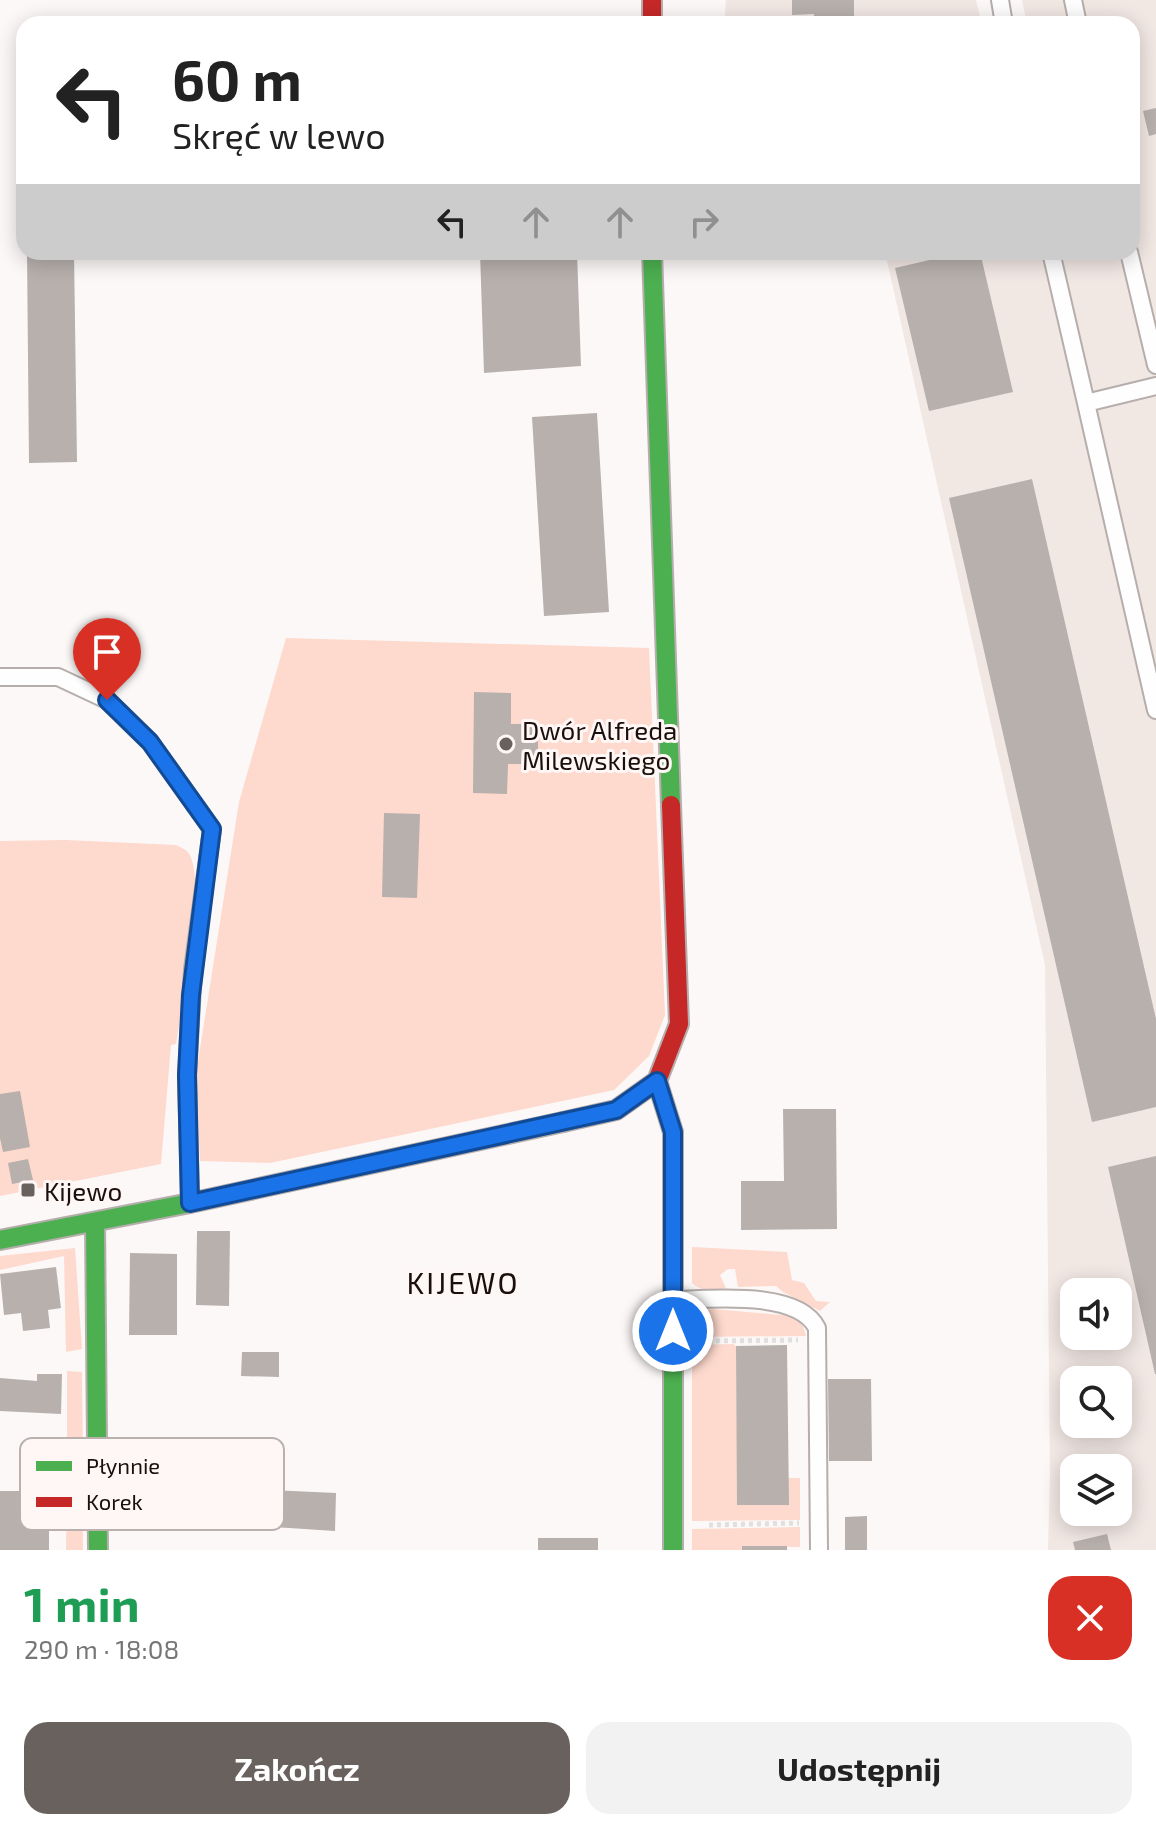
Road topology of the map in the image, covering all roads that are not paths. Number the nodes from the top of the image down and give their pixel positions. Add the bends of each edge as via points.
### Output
1 (652, 260) edge
2 (1053, 260) edge
3 (1131, 260) edge
4 (1156, 365) edge
5 (1156, 386) edge
6 (1086, 403) junction
7 (0, 677) edge
8 (1156, 710) edge
9 (657, 1081) junction
10 (190, 1203) junction
11 (95, 1222) junction
12 (0, 1240) edge
13 (673, 1300) junction
14 (97, 1438) edge
15 (98, 1530) edge
16 (98, 1550) edge
17 (673, 1550) edge
18 (819, 1550) edge

1 - 9 street via 679,1024
2 - 6 lane
3 - 4 lane
5 - 6 lane
6 - 8 lane
7 - 10 lane via 58,677 107,700 150,742 212,829 193,969 187,1075
9 - 10 street via 616,1110
9 - 13 street via 673,1132
10 - 11 street
11 - 12 street
11 - 14 street
13 - 17 street
13 - 18 lane via 777,1302 812,1318 817,1328
15 - 16 street

